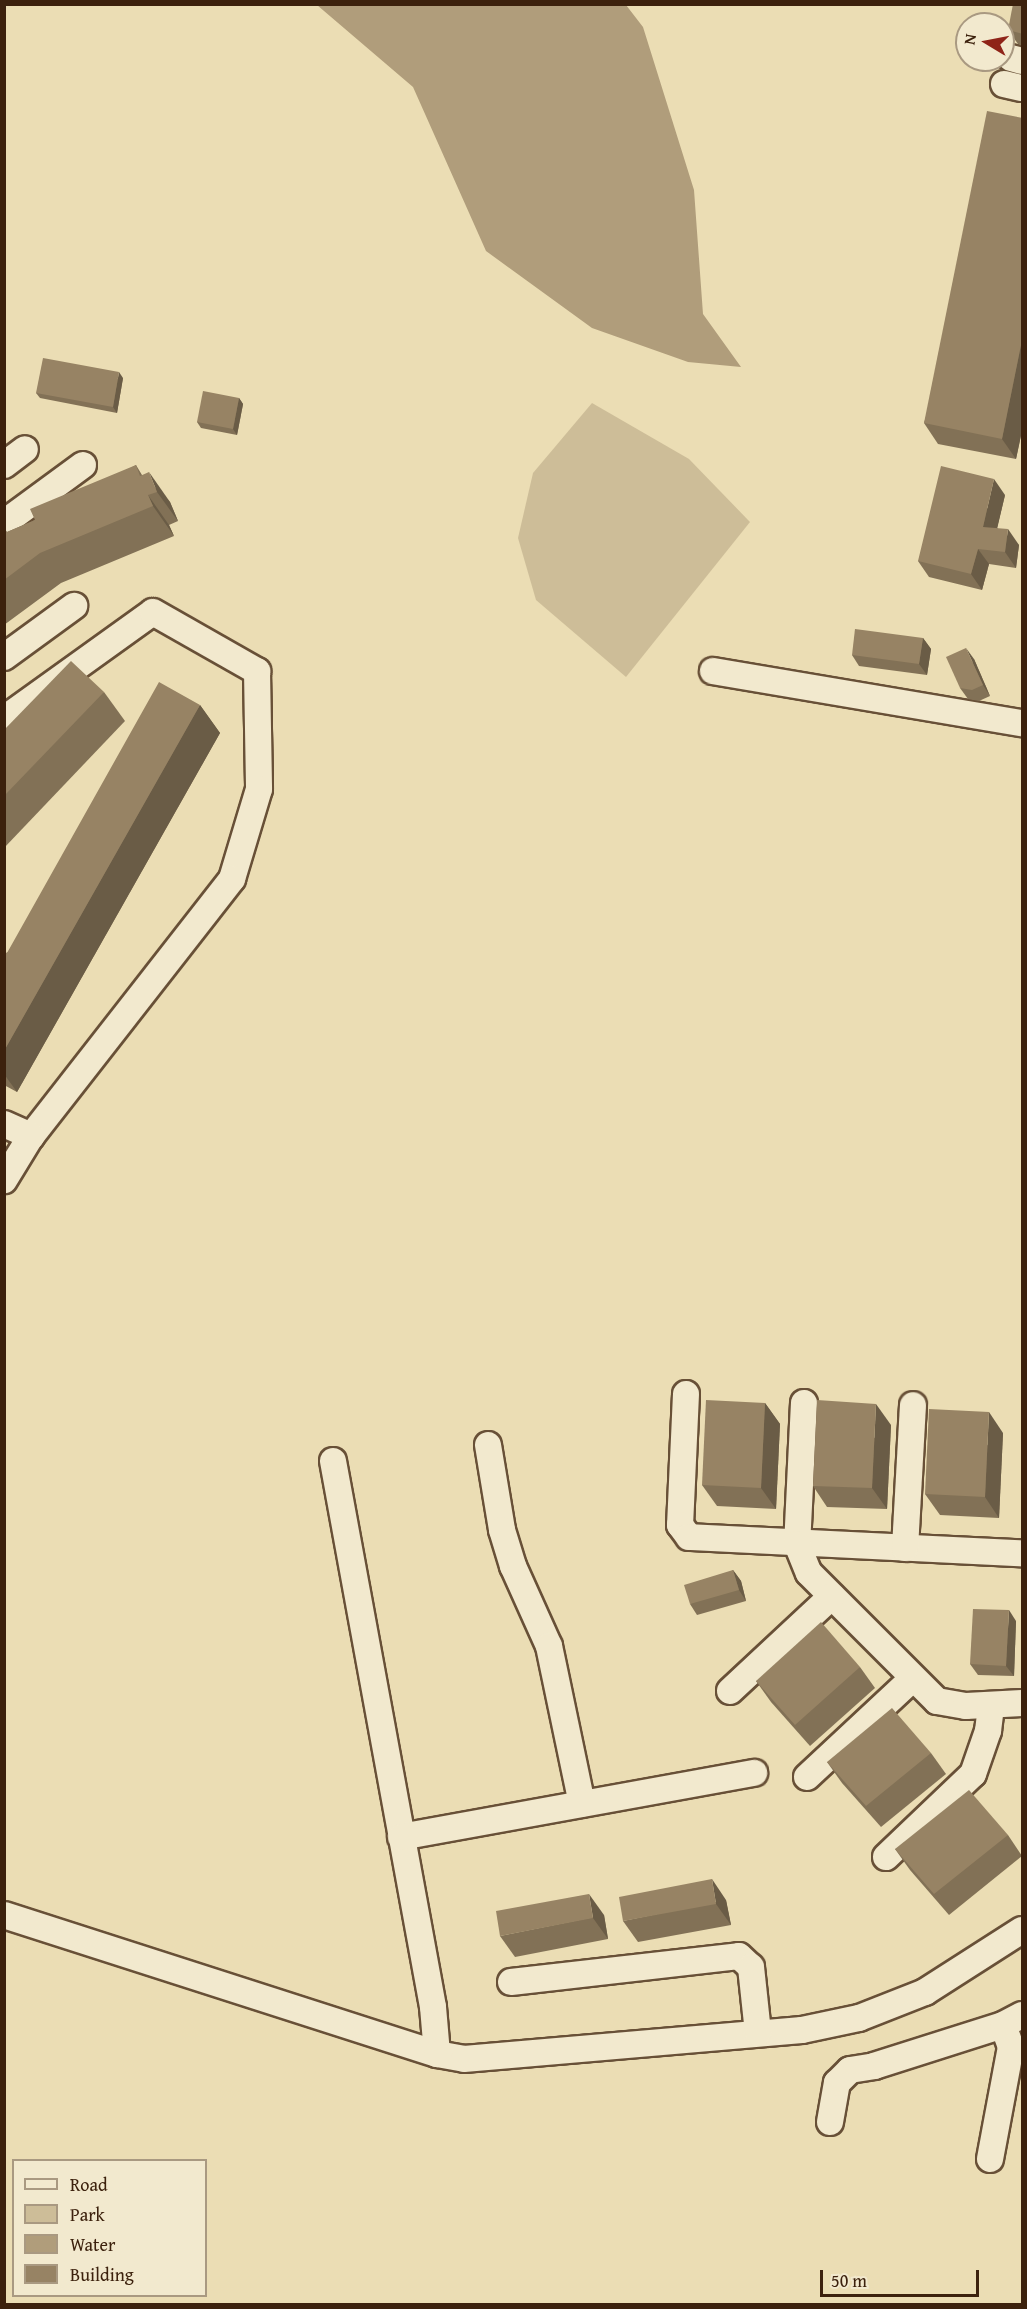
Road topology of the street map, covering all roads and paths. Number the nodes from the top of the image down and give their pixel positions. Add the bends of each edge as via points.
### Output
1 (25, 449) dead end
2 (4, 465) edge
3 (83, 465) dead end
4 (4, 523) edge
5 (74, 606) dead end
6 (4, 657) edge
7 (713, 671) dead end
8 (4, 719) edge
9 (1023, 723) edge
10 (4, 1124) edge
11 (31, 1136) junction
12 (4, 1180) edge
13 (686, 1394) dead end
14 (804, 1403) dead end
15 (913, 1405) dead end
16 (488, 1445) dead end
17 (333, 1461) dead end
18 (797, 1544) junction
19 (905, 1548) junction
20 (1023, 1553) edge
21 (832, 1596) junction
22 (912, 1679) junction
23 (730, 1691) dead end
24 (1023, 1703) edge
25 (991, 1705) junction
26 (754, 1773) dead end
27 (807, 1777) dead end
28 (582, 1804) junction
29 (401, 1837) junction
30 (886, 1857) dead end
31 (4, 1915) edge
32 (1023, 1930) edge
33 (511, 1982) dead end
34 (1013, 2020) edge
35 (758, 2033) junction
36 (437, 2054) junction
37 (830, 2122) dead end
38 (990, 2159) dead end

1 - 2 street
3 - 4 street
5 - 6 street
7 - 9 street
8 - 11 street via 153,612 257,671 259,789 232,879
10 - 11 street
11 - 12 street
13 - 18 street via 680,1525 689,1537
14 - 18 street
15 - 19 street
16 - 28 street via 502,1530 513,1566 549,1646
17 - 29 street
18 - 19 street
18 - 21 street via 809,1573
19 - 20 street
21 - 22 street
21 - 23 street
22 - 25 street via 930,1696 949,1706
22 - 27 street
24 - 25 street
25 - 30 street via 988,1731 973,1774
26 - 28 street
28 - 29 street
29 - 36 street via 433,2007
31 - 36 street
32 - 35 street via 925,1992 895,2006 802,2030
33 - 35 street via 739,1956 751,1967
34 - 37 street via 874,2066 850,2070 837,2083
34 - 38 street
35 - 36 street via 497,2059

